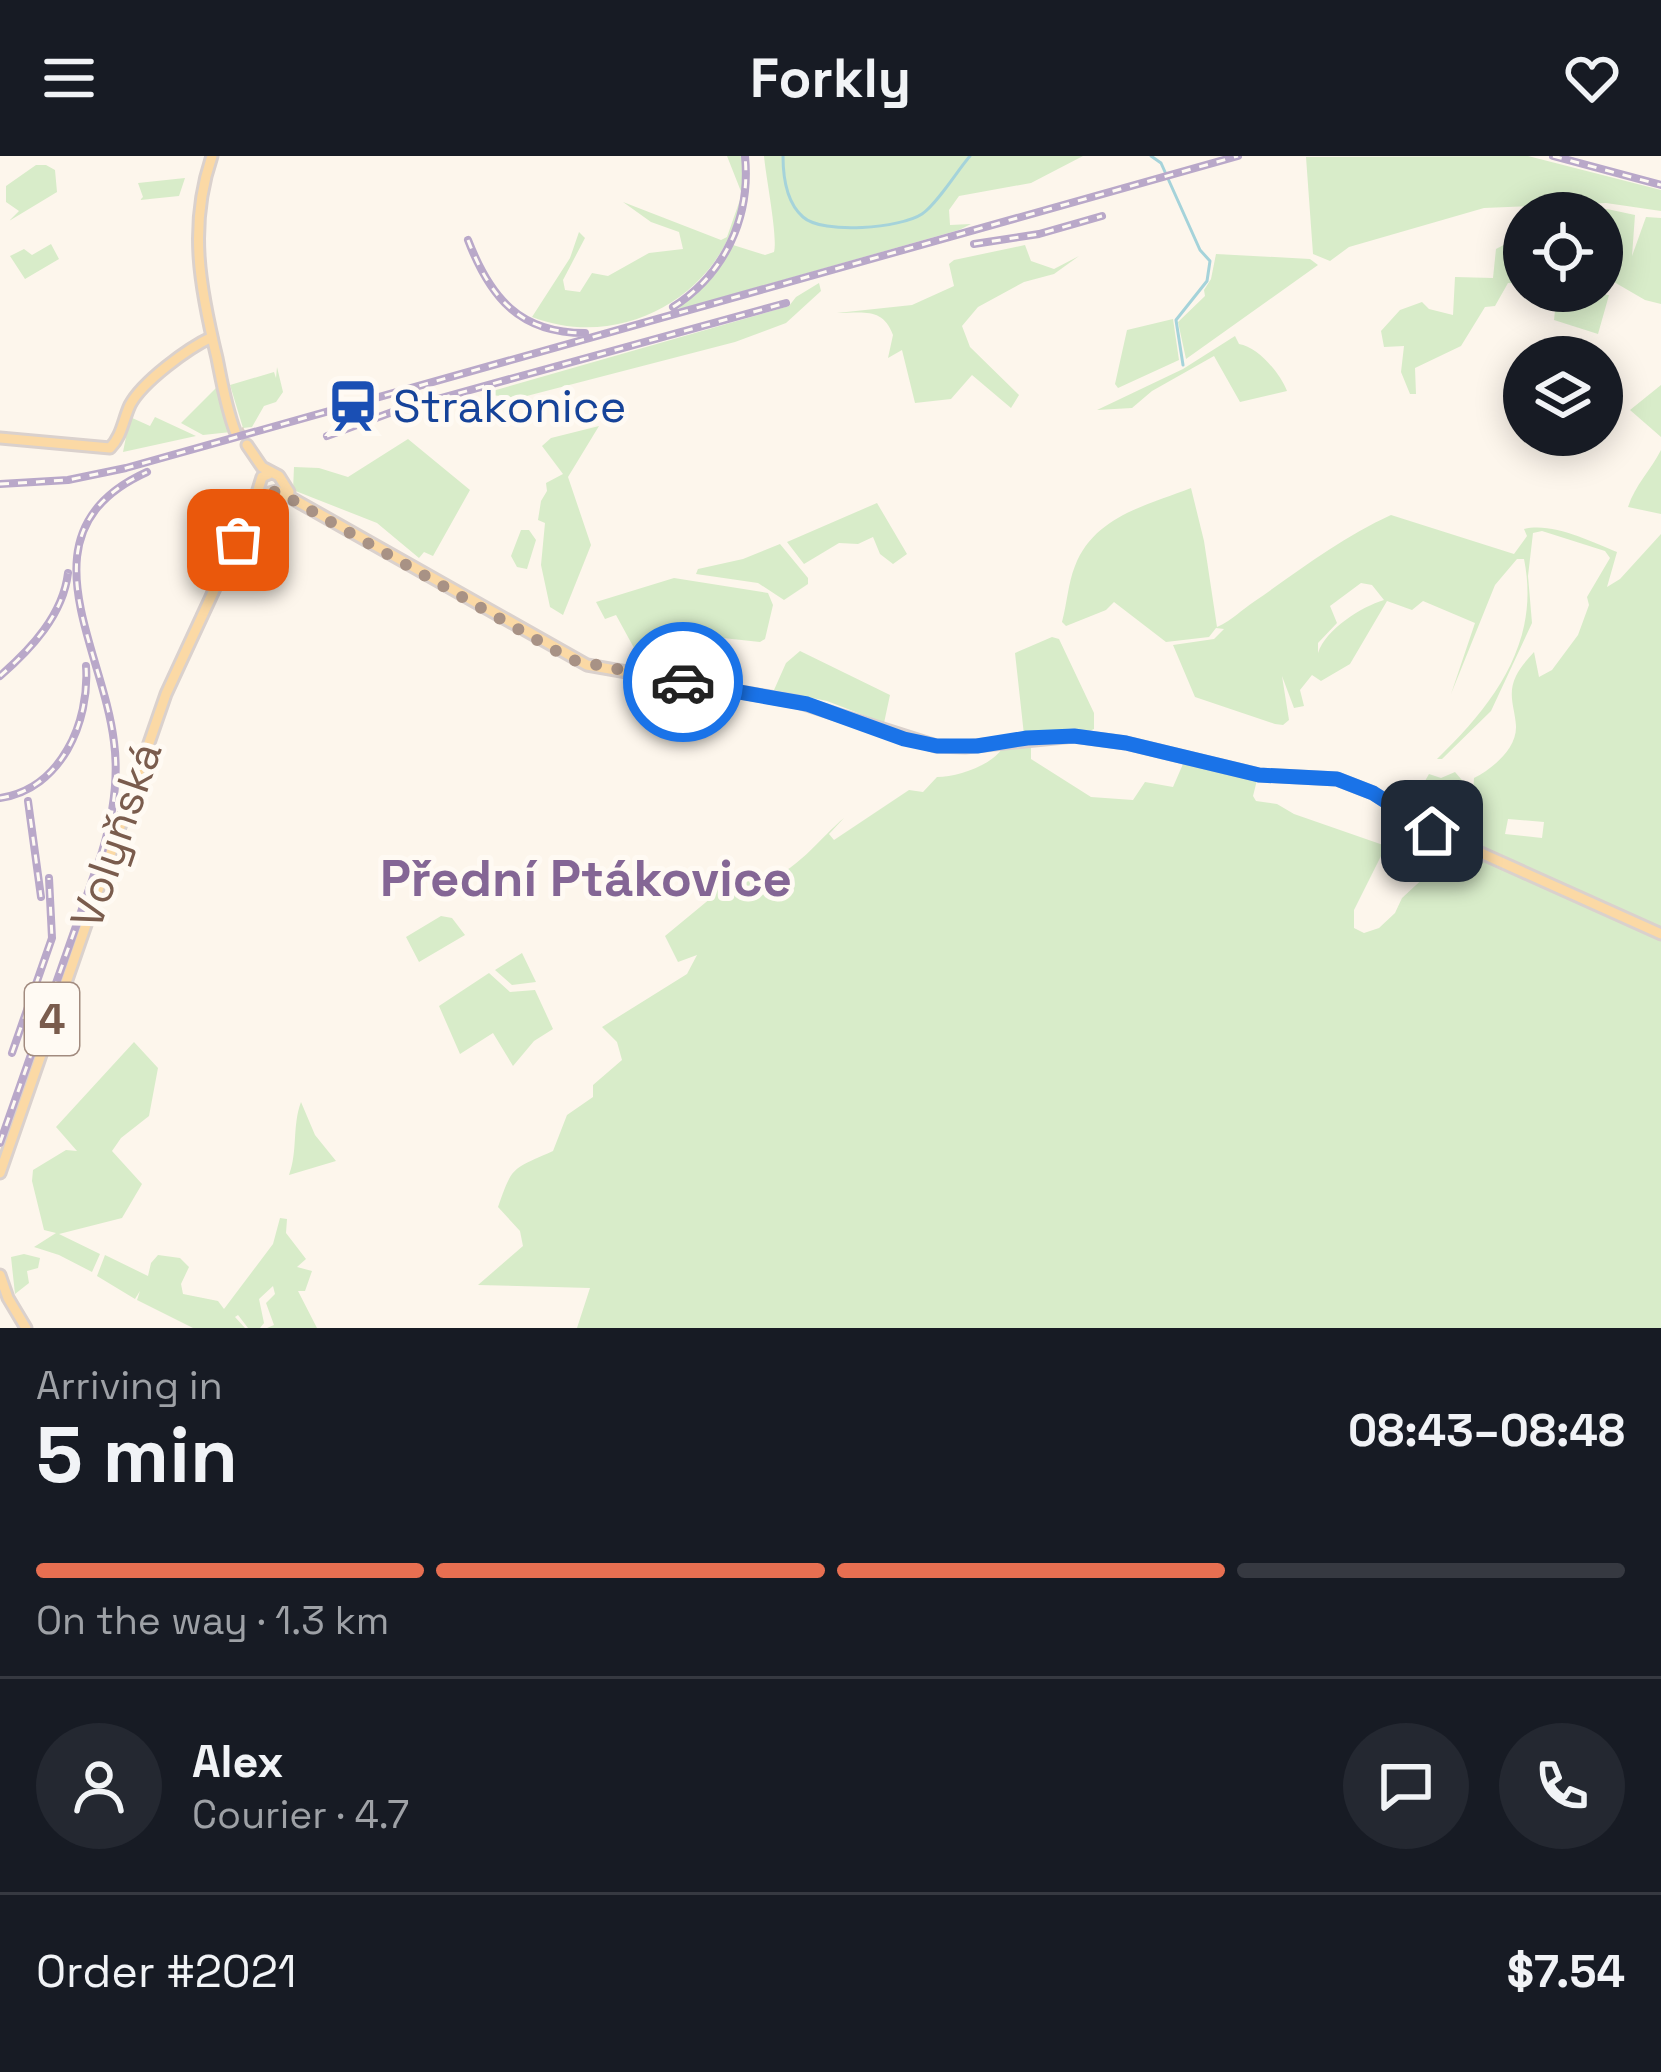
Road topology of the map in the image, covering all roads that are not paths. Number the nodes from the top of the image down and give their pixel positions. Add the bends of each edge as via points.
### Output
1 (214, 156) edge
2 (196, 226) junction
3 (212, 253) dead end
4 (212, 337) junction
5 (237, 430) tunnel mouth
6 (0, 438) edge
7 (244, 446) tunnel mouth
8 (270, 484) junction
9 (1661, 934) edge
10 (0, 1173) edge
11 (0, 1275) edge
12 (26, 1328) edge

1 - 2 main road
2 - 3 main road
2 - 4 main road
4 - 5 main road
4 - 6 main road via 136,396 116,442 101,449
7 - 8 main road
8 - 9 main road via 578,662 766,696 937,746 1074,736 1259,775 1337,779
8 - 10 main road, Volyňská / 4 via 161,706
11 - 12 main road

